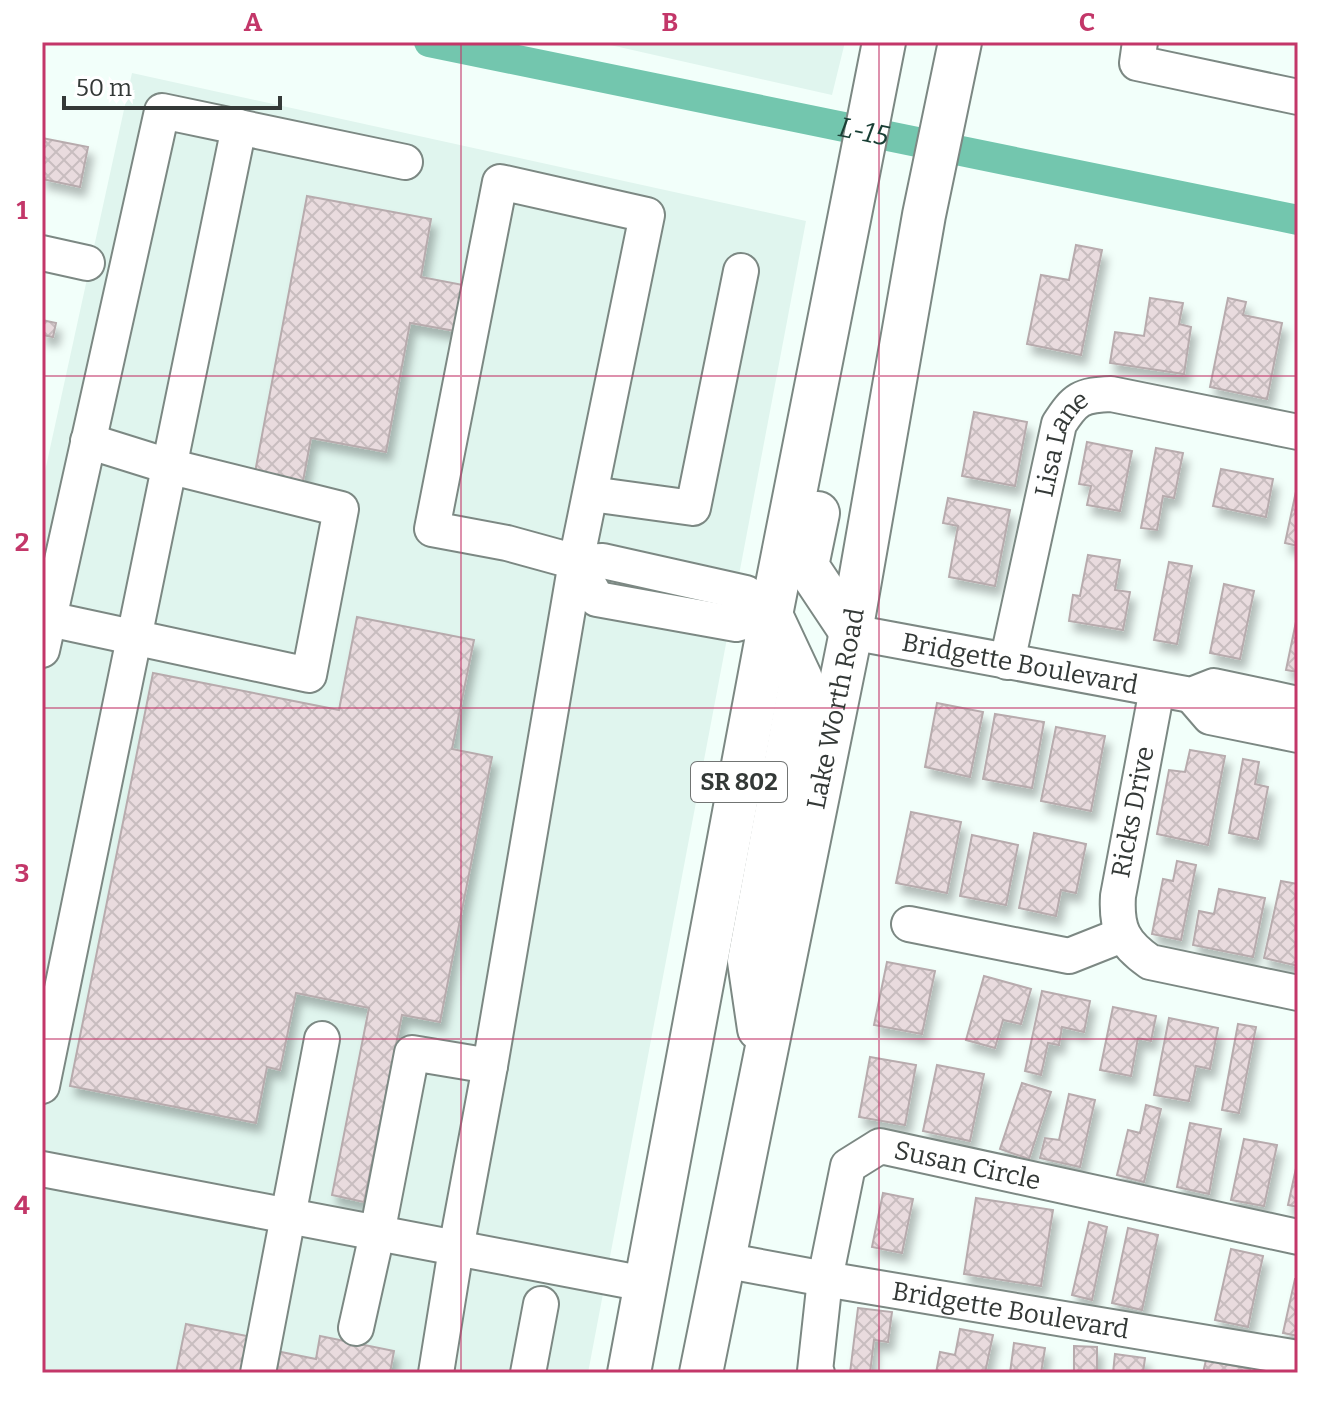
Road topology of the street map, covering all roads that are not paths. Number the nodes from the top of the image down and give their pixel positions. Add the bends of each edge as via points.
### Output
1 (960, 42) edge
2 (1140, 42) edge
3 (880, 62) edge
4 (1298, 97) edge
5 (239, 127) junction
6 (405, 162) dead end
7 (42, 253) edge
8 (87, 263) dead end
9 (741, 271) dead end
10 (833, 295) junction
11 (1298, 432) edge
12 (88, 441) junction
13 (168, 466) junction
14 (591, 494) junction
15 (576, 562) junction
16 (771, 615) junction
17 (851, 632) junction
18 (45, 635) edge
19 (134, 638) junction
20 (1007, 662) junction
21 (1157, 689) junction
22 (1191, 695) junction
23 (1298, 704) edge
24 (1298, 735) edge
25 (909, 924) dead end
26 (1122, 935) junction
27 (1298, 993) edge
28 (322, 1039) dead end
29 (764, 1062) junction
30 (490, 1066) junction
31 (42, 1086) edge
32 (42, 1169) edge
33 (289, 1217) junction
34 (377, 1234) junction
35 (1298, 1237) edge
36 (456, 1249) junction
37 (723, 1260) junction
38 (825, 1279) junction
39 (645, 1284) junction
40 (541, 1304) dead end
41 (356, 1328) dead end
42 (1298, 1358) edge
43 (258, 1373) edge
44 (436, 1373) edge
45 (528, 1373) edge
46 (629, 1373) edge
47 (701, 1373) edge
48 (817, 1373) edge

1 - 17 main road, Lake Worth Road / SR 802
2 - 4 street via 1137,63
3 - 10 main road, SR 802
5 - 6 street
5 - 12 street via 162,111
5 - 13 street
7 - 8 street
9 - 14 street via 693,508
10 - 16 main road, SR 802
10 - 17 main road via 843,379 807,566
11 - 20 street, Lisa Lane via 1111,394 1090,395 1071,405 1059,424
12 - 13 street
12 - 18 street
13 - 19 street
13 - 19 street via 341,509 309,675
14 - 15 street
14 - 15 street via 647,215 500,182 432,529
15 - 16 street via 597,599 736,624
15 - 30 street
16 - 29 main road via 801,679 749,961
16 - 39 main road, SR 802
17 - 20 street, Bridgette Boulevard
17 - 29 main road, Lake Worth Road / SR 802
18 - 19 street
19 - 31 street
20 - 21 street, Bridgette Boulevard
21 - 22 street, Bridgette Boulevard
21 - 26 street, Ricks Drive via 1118,896
22 - 23 street, Bridgette Boulevard via 1214,686
22 - 24 street, Bridgette Boulevard via 1210,717
25 - 26 street via 1069,956
26 - 27 street via 1150,962
28 - 33 street
29 - 37 main road, Lake Worth Road / SR 802
30 - 34 street via 412,1053
30 - 36 street
32 - 33 street
33 - 34 street
33 - 43 street
34 - 36 street
34 - 41 street
35 - 38 street, Susan Circle via 880,1146 848,1166
36 - 39 street
36 - 44 street
37 - 38 street, Bridgette Boulevard
37 - 47 main road, Lake Worth Road / SR 802
38 - 42 street, Bridgette Boulevard
38 - 48 street, Susan Circle
39 - 46 main road, SR 802
40 - 45 street

